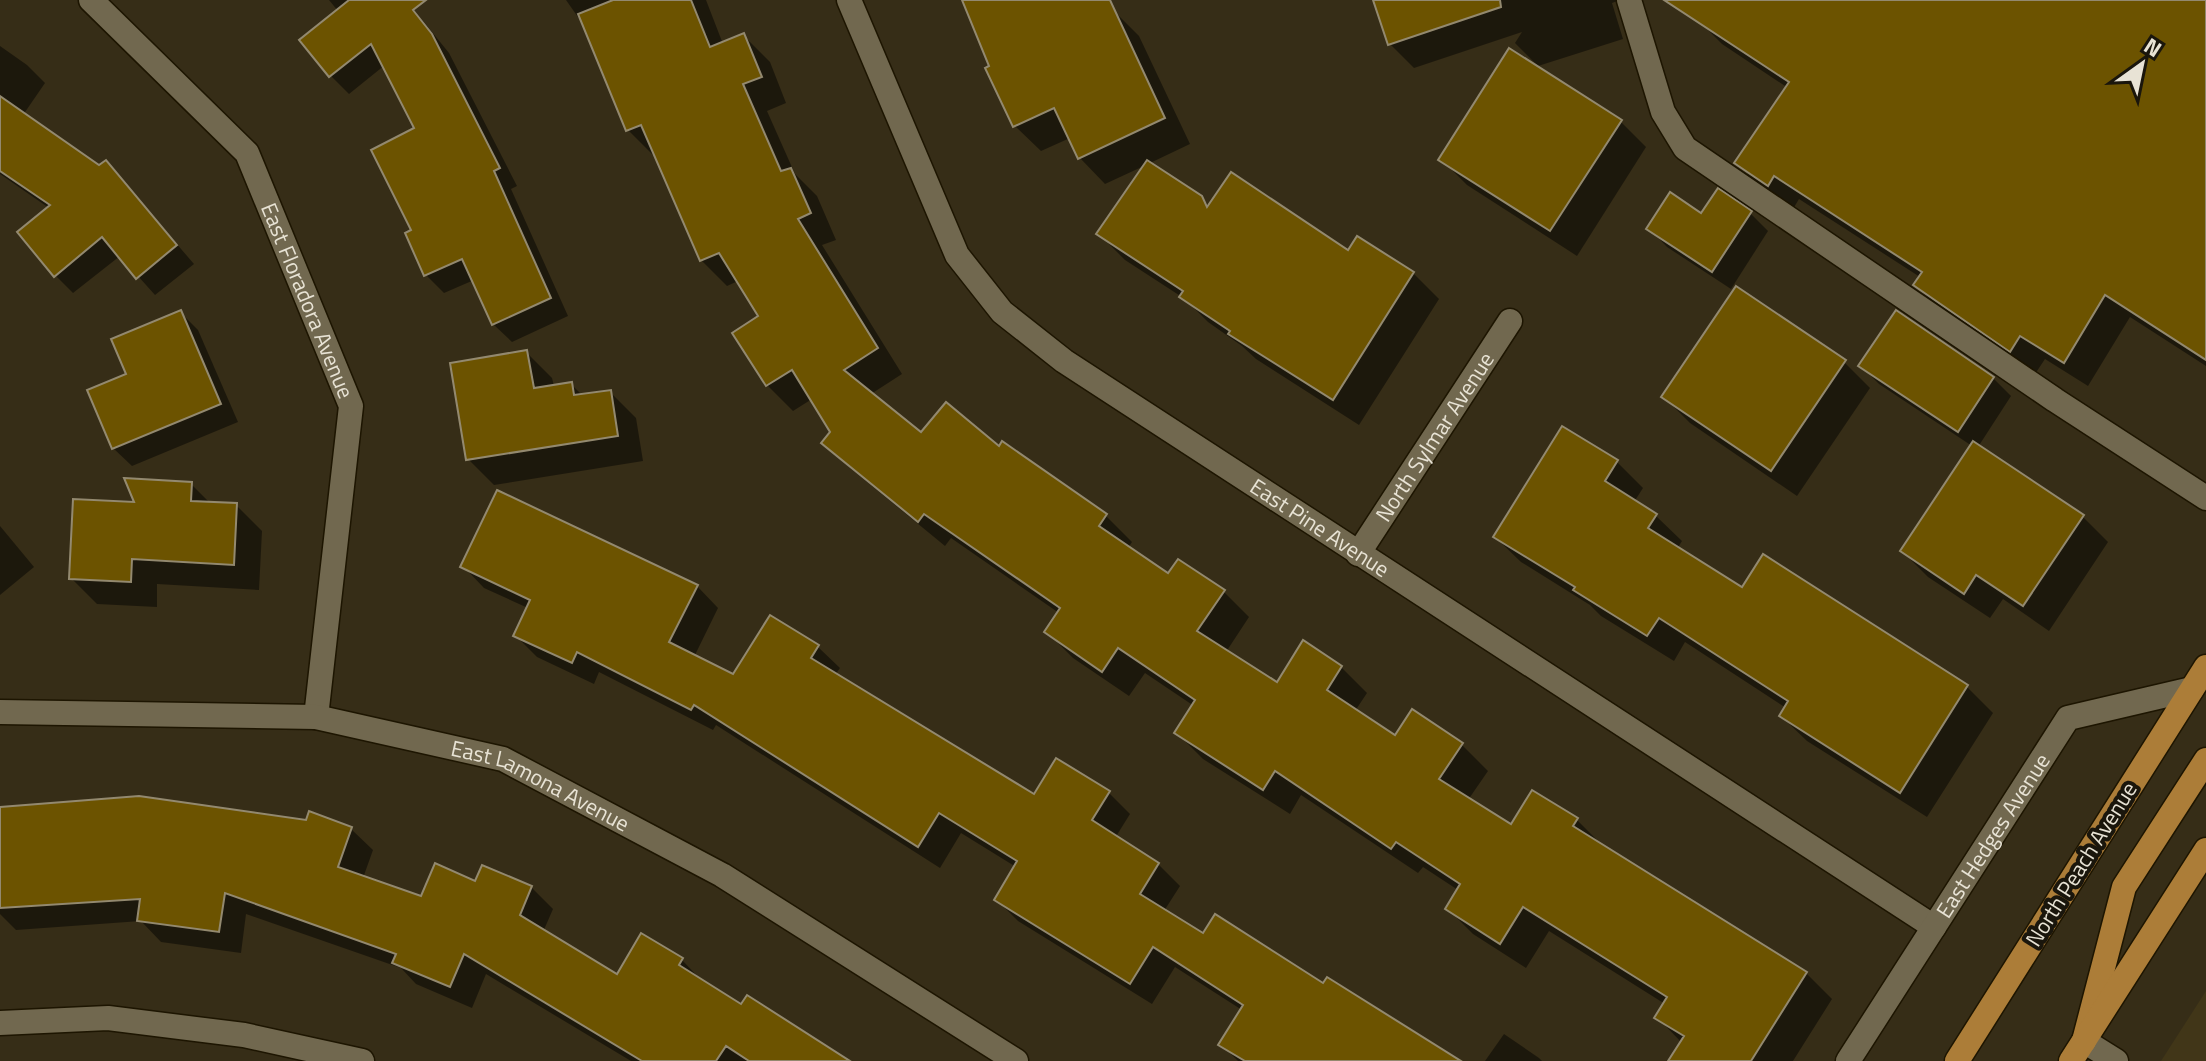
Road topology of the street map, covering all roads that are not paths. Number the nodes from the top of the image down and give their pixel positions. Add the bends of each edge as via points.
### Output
1 (91, 0) edge
2 (849, 0) edge
3 (1629, 0) edge
4 (1510, 321) dead end
5 (2206, 498) edge
6 (1358, 554) junction
7 (2206, 667) edge
8 (2192, 689) junction
9 (0, 712) edge
10 (316, 717) junction
11 (2206, 760) edge
12 (2206, 850) edge
13 (1934, 927) junction
14 (0, 1023) edge
15 (2077, 1051) edge
16 (362, 1061) edge
17 (1016, 1061) edge
18 (1848, 1061) edge
19 (1957, 1061) edge
20 (2116, 1061) edge

1 - 10 street, East Floradora Avenue via 247,153 351,406
2 - 6 street, East Pine Avenue via 957,255 1002,312 1064,361
3 - 5 street via 1663,112 1685,148
4 - 6 street, North Sylmar Avenue
6 - 13 street, East Pine Avenue
7 - 8 main road, North Peach Avenue
8 - 13 street, East Hedges Avenue via 2068,718
8 - 19 main road, North Peach Avenue
9 - 10 street, East Lamona Avenue
10 - 17 street, East Lamona Avenue via 503,759 722,875
11 - 15 main road via 2124,887
12 - 15 main road
13 - 18 street, East Hedges Avenue
14 - 16 street via 108,1018 244,1035
15 - 20 street

